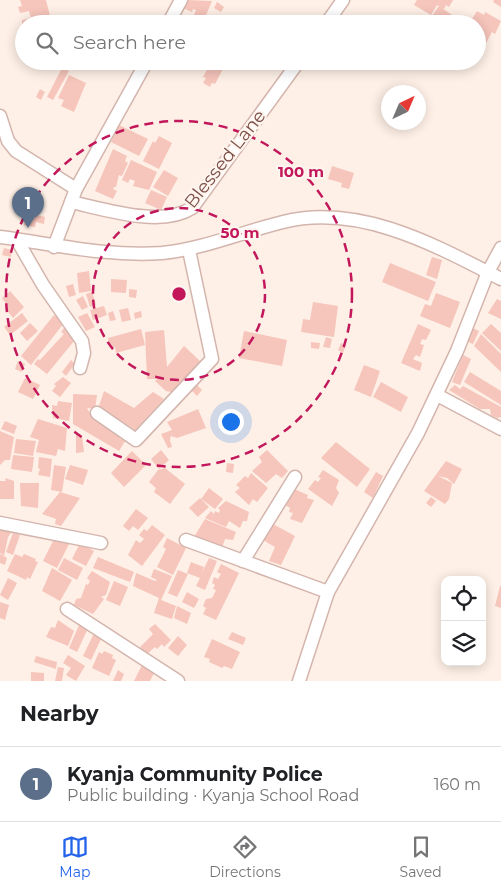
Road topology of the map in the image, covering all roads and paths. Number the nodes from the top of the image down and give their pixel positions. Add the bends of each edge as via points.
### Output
1 (181, 0) edge
2 (343, 0) edge
3 (173, 15) edge
4 (332, 15) edge
5 (142, 70) edge
6 (293, 70) edge
7 (0, 116) edge
8 (76, 189) junction
9 (71, 202) junction
10 (0, 237) edge
11 (17, 240) junction
12 (54, 247) junction
13 (501, 248) edge
14 (189, 250) junction
15 (488, 272) junction
16 (501, 279) edge
17 (80, 368) dead end
18 (437, 395) junction
19 (97, 413) dead end
20 (501, 429) edge
21 (295, 478) dead end
22 (0, 523) edge
23 (186, 540) dead end
24 (101, 544) dead end
25 (243, 561) junction
26 (328, 592) junction
27 (67, 609) dead end
28 (178, 681) edge
29 (299, 681) edge

1 - 3 street
2 - 4 street
5 - 8 street
6 - 9 street, Blessed Lane via 232,155 186,212 151,217
7 - 8 street via 8,142 16,151
8 - 9 street
9 - 12 street
10 - 11 street
11 - 12 street
11 - 17 street via 43,285 82,340 84,352
12 - 14 street via 130,254
13 - 15 street
14 - 15 street via 283,222 327,217 378,224 410,235
14 - 19 street via 212,359 136,440
15 - 16 street
15 - 18 street
18 - 20 street
18 - 26 street
21 - 25 street
22 - 24 street
23 - 25 street
25 - 26 street
26 - 29 street
27 - 28 street

